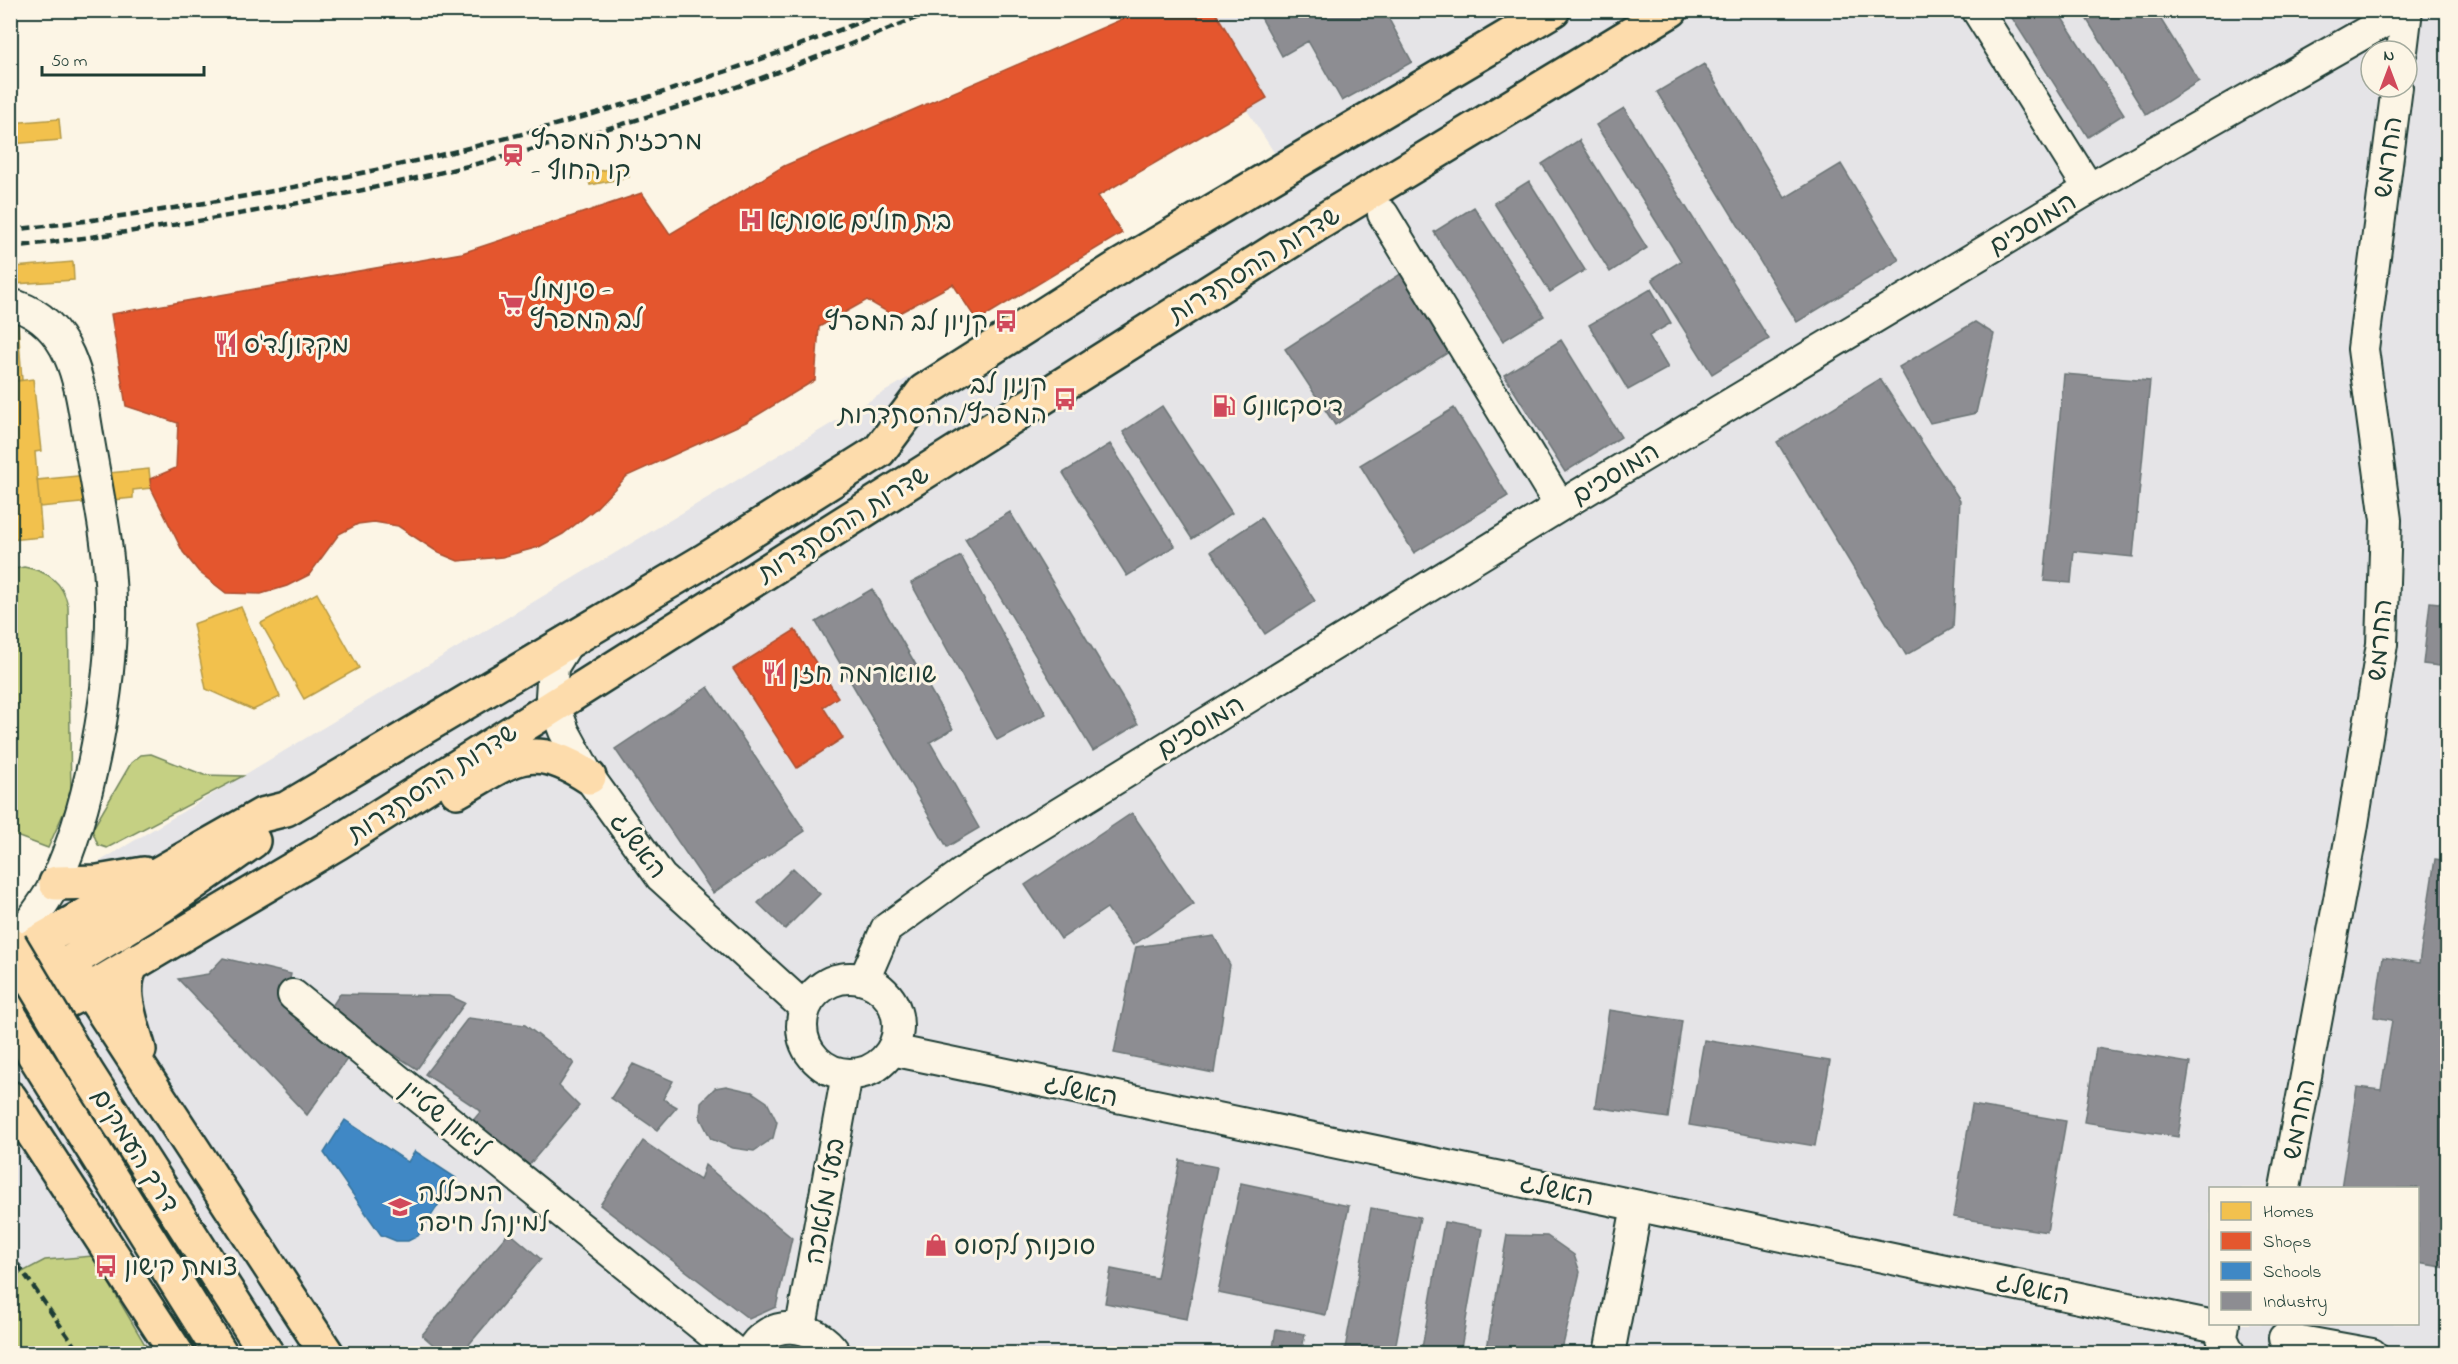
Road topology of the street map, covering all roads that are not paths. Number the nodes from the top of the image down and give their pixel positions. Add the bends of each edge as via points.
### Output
1 (1553, 10) edge
2 (1671, 10) edge
3 (1977, 10) edge
4 (2406, 10) edge
5 (2403, 39) edge
6 (2395, 99) edge
7 (2089, 189) junction
8 (1383, 214) dead end
9 (16, 306) dead end
10 (1560, 506) junction
11 (568, 641) junction
12 (553, 705) junction
13 (589, 777) junction
14 (286, 809) junction
15 (337, 843) junction
16 (175, 866) junction
17 (56, 883) junction
18 (10, 946) edge
19 (10, 960) edge
20 (135, 961) junction
21 (67, 964) junction
22 (864, 980) junction
23 (89, 990) junction
24 (293, 995) dead end
25 (14, 1006) edge
26 (805, 1008) junction
27 (10, 1028) edge
28 (892, 1050) junction
29 (847, 1074) junction
30 (153, 1085) junction
31 (10, 1098) edge
32 (10, 1134) edge
33 (50, 1157) junction
34 (2285, 1187) edge
35 (1636, 1206) junction
36 (801, 1327) junction
37 (2281, 1338) edge
38 (2225, 1341) edge
39 (177, 1353) edge
40 (222, 1353) edge
41 (267, 1353) edge
42 (327, 1353) edge
43 (736, 1353) edge
44 (749, 1353) edge
45 (836, 1353) edge
46 (1609, 1353) edge
47 (2372, 1353) edge

1 - 11 highway, שדרות ההסתדרות via 1122,265 924,391 879,450 704,561
2 - 12 highway, שדרות ההסתדרות via 1309,229
3 - 7 street
4 - 5 street
4 - 7 street, המוסכים
6 - 34 street, החרמש via 2363,349 2386,520 2382,644 2352,830
7 - 10 street, המוסכים
8 - 10 street
9 - 17 street via 51,326 74,365 93,461 111,600 108,669 96,744 71,843
10 - 22 street, המוסכים via 970,868 886,929
11 - 12 street, האשלג via 553,667
11 - 14 highway, שדרות ההסתדרות
12 - 13 street, האשלג
12 - 15 highway, שדרות ההסתדרות
13 - 15 highway via 552,758 515,758 432,805
13 - 26 street, האשלג via 661,877
14 - 16 highway, שדרות ההסתדרות via 262,815
14 - 21 highway via 274,825 228,860
15 - 20 highway, שדרות ההסתדרות
16 - 17 highway via 117,880
16 - 19 highway, שדרות ההסתדרות
17 - 18 street
18 - 41 highway, דרך העמקים, bridge
19 - 21 highway
20 - 23 highway, שדרות ההסתדרות
20 - 30 highway via 127,977 127,1005
21 - 23 highway
21 - 25 highway
22 - 26 street via 836,980 823,986
22 - 28 street via 877,986 895,1008 897,1036
23 - 25 highway
23 - 27 highway, שדרות ההסתדרות
23 - 30 highway
24 - 43 street, ליאון שטיין
25 - 40 highway, דרך העמקים, bridge via 85,1139
26 - 29 street via 803,1038 809,1052 833,1071
28 - 29 street via 873,1068
28 - 35 street, האשלג
29 - 36 street, בעלי מלאכה
30 - 42 highway
31 - 33 highway
32 - 33 highway
33 - 39 highway via 80,1209
35 - 38 street, האשלג
35 - 46 street
36 - 44 street via 773,1330
36 - 45 street via 815,1332
37 - 47 street

